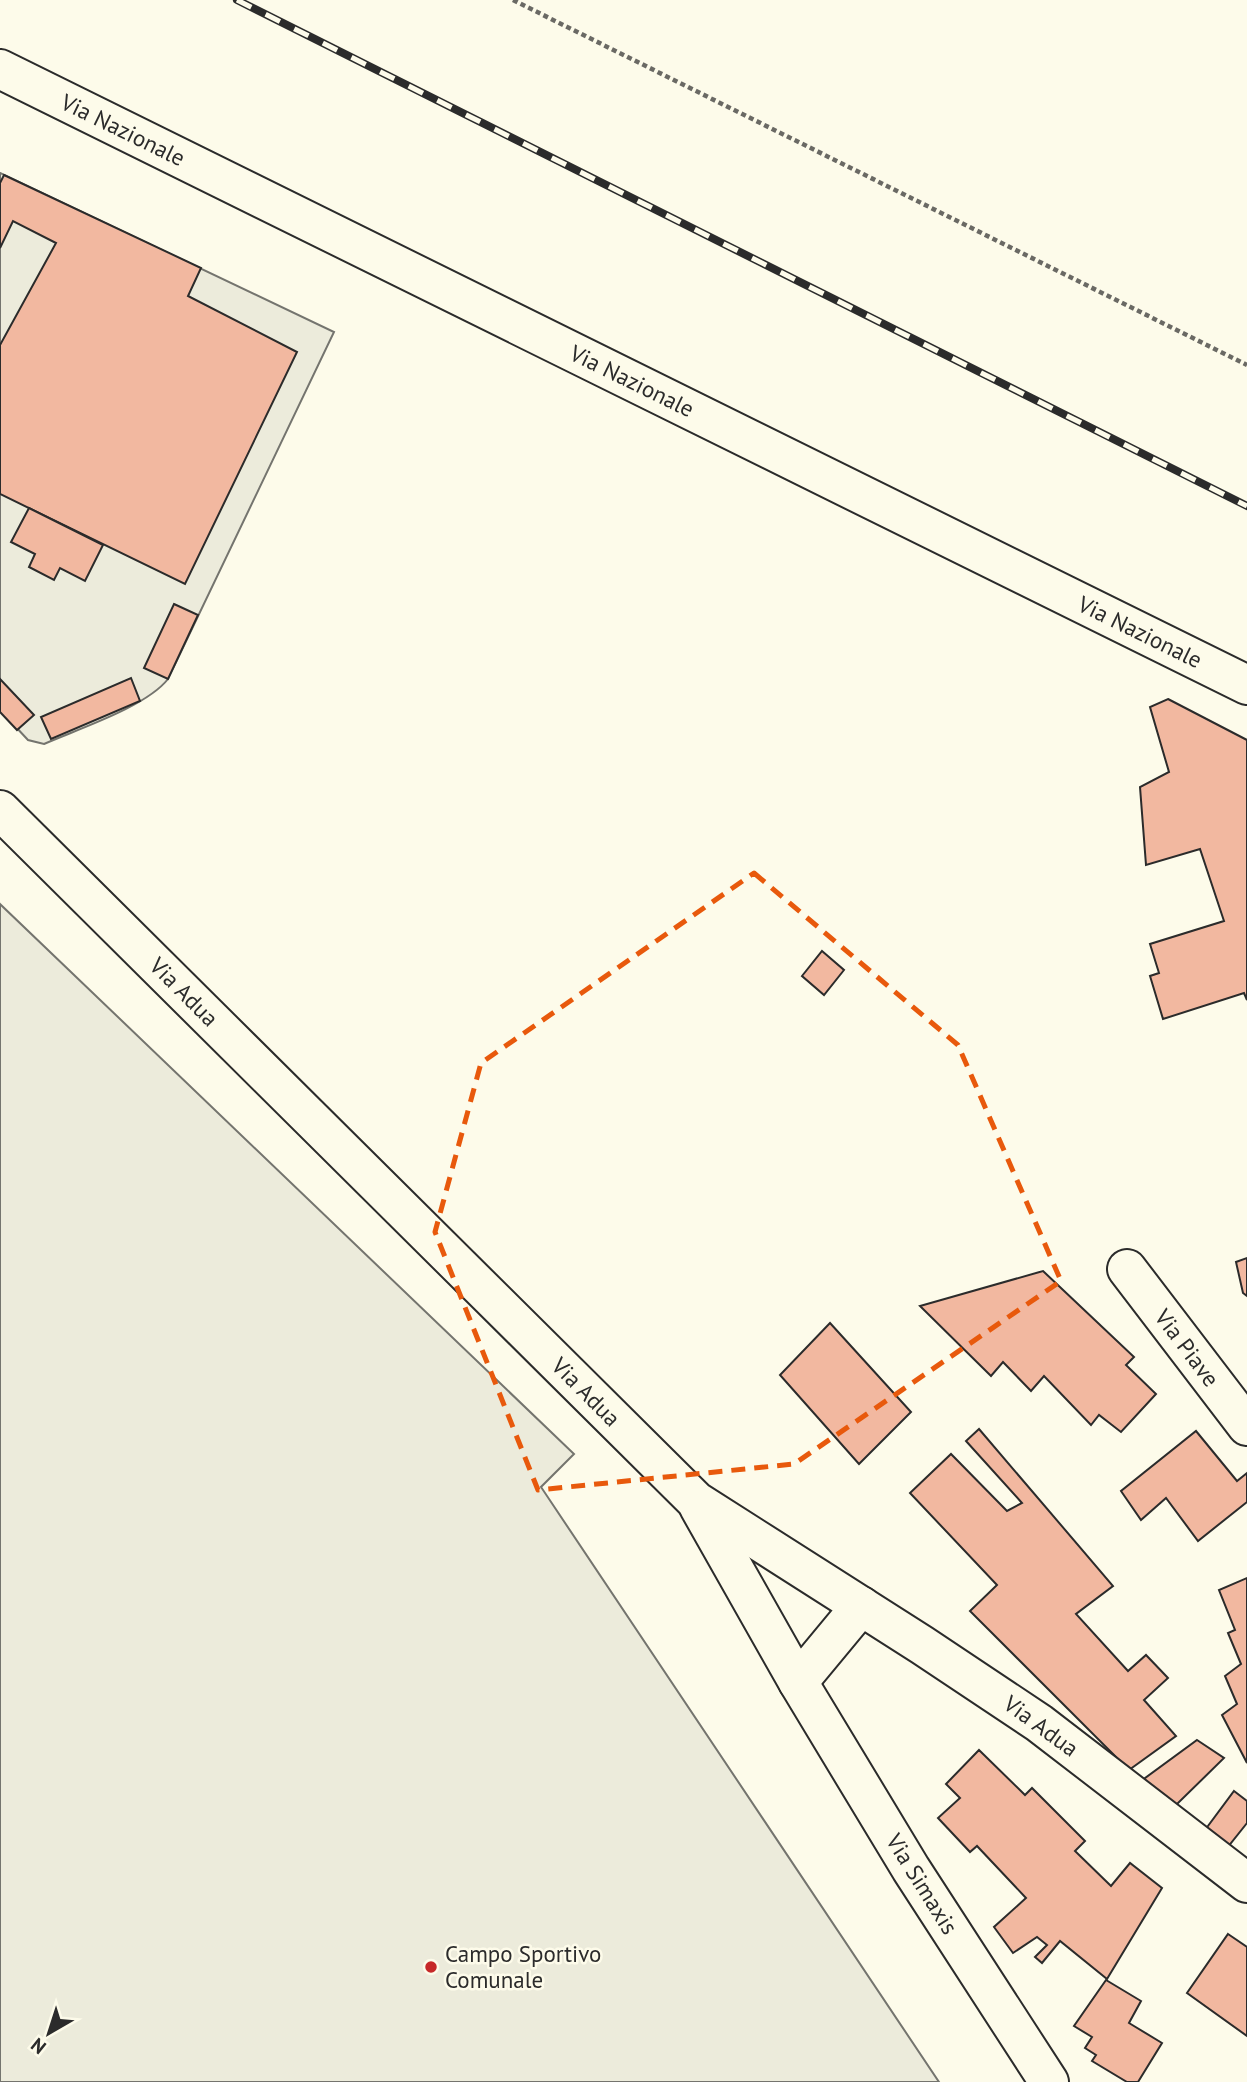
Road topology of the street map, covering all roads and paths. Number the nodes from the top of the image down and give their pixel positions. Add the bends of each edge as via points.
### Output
1 (513, 0) edge
2 (8, 73) edge
3 (1247, 365) edge
4 (1247, 685) edge
5 (0, 810) edge
6 (1127, 1269) dead end
7 (1247, 1426) edge
8 (695, 1501) junction
9 (861, 1606) junction
10 (799, 1682) junction
11 (1247, 1883) edge
12 (1049, 2082) edge

1 - 3 path
2 - 4 street, Via Nazionale
5 - 8 street, Via Adua
6 - 7 street, Via Piave
8 - 9 street, Via Adua
8 - 10 street, Via Simaxis
9 - 10 street
9 - 11 street, Via Adua via 1039,1723
10 - 12 street, Via Simaxis via 911,1869

